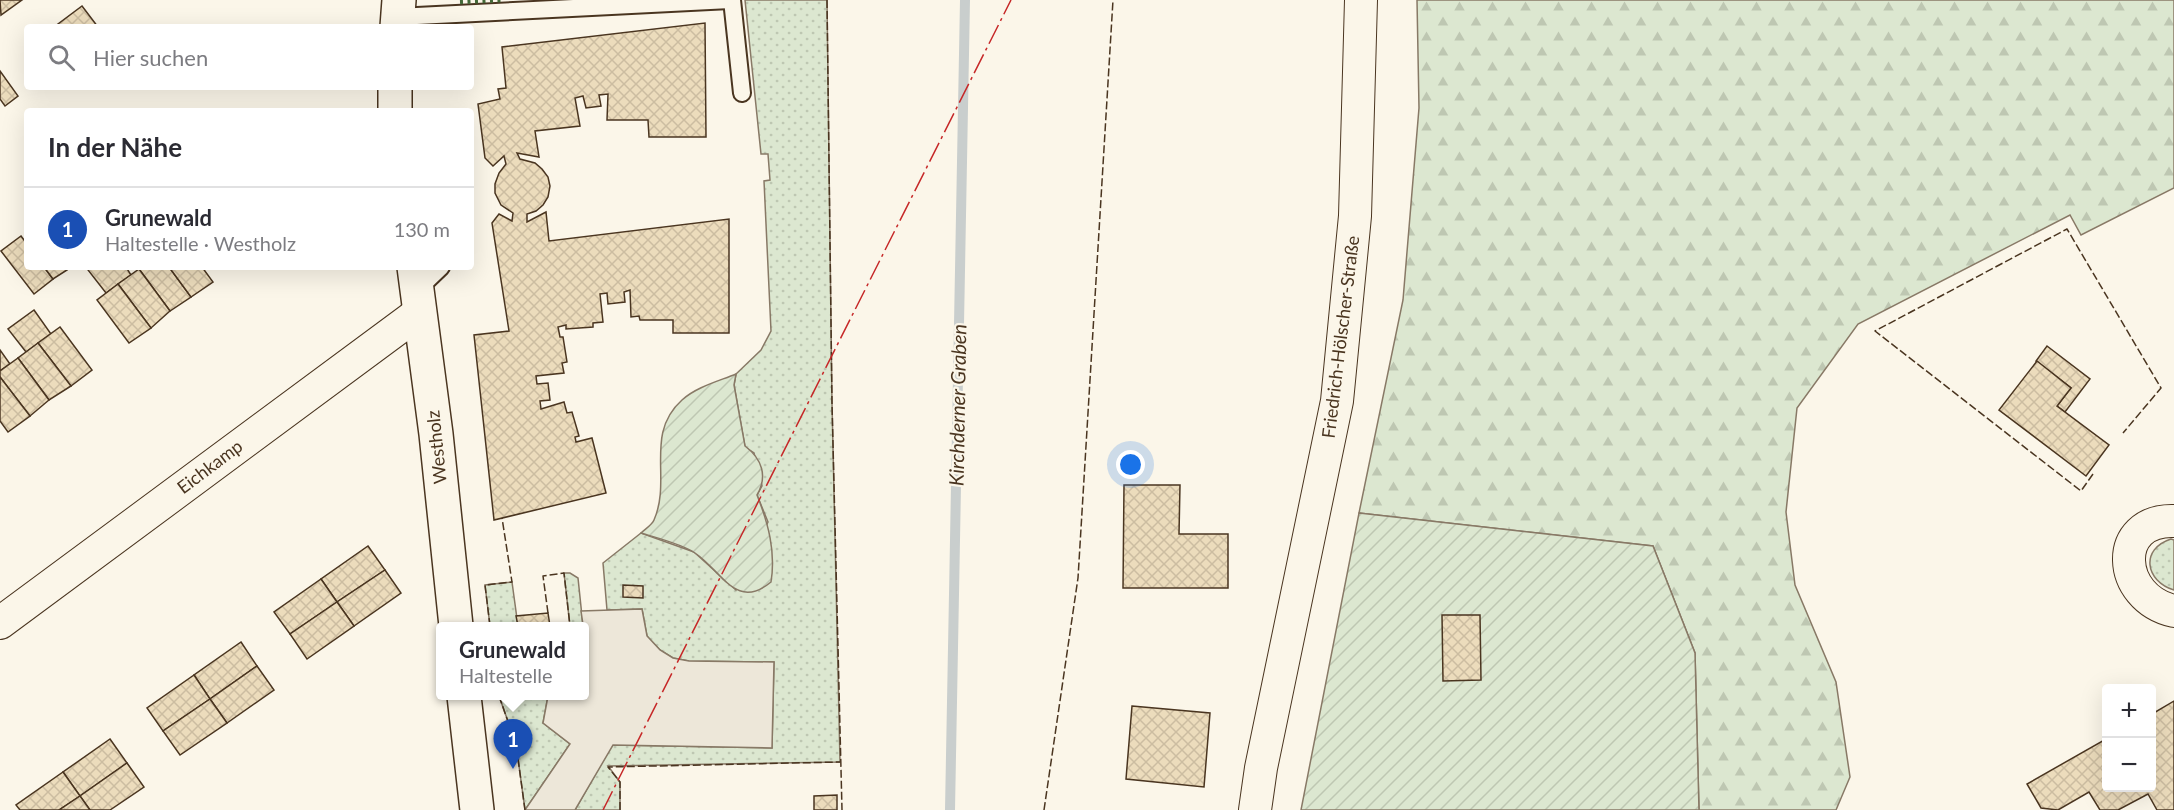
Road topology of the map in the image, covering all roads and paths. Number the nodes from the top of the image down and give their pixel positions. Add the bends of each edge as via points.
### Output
1 (731, 0) edge
2 (1361, 0) edge
3 (397, 15) edge
4 (395, 90) edge
5 (742, 93) dead end
6 (395, 108) edge
7 (438, 270) edge
8 (417, 290) edge
9 (2174, 521) edge
10 (2174, 611) edge
11 (455, 622) edge
12 (0, 623) edge
13 (464, 700) edge
14 (477, 810) edge
15 (1255, 810) edge

1 - 3 lane
1 - 5 lane
2 - 15 street, Friedrich-Hölscher-Straße via 1355,216 1336,401
4 - 6 street
7 - 8 lane
8 - 11 street, Westholz
8 - 12 street, Eichkamp
9 - 10 street via 2146,526 2133,542 2128,562 2132,580 2144,594
13 - 14 street

